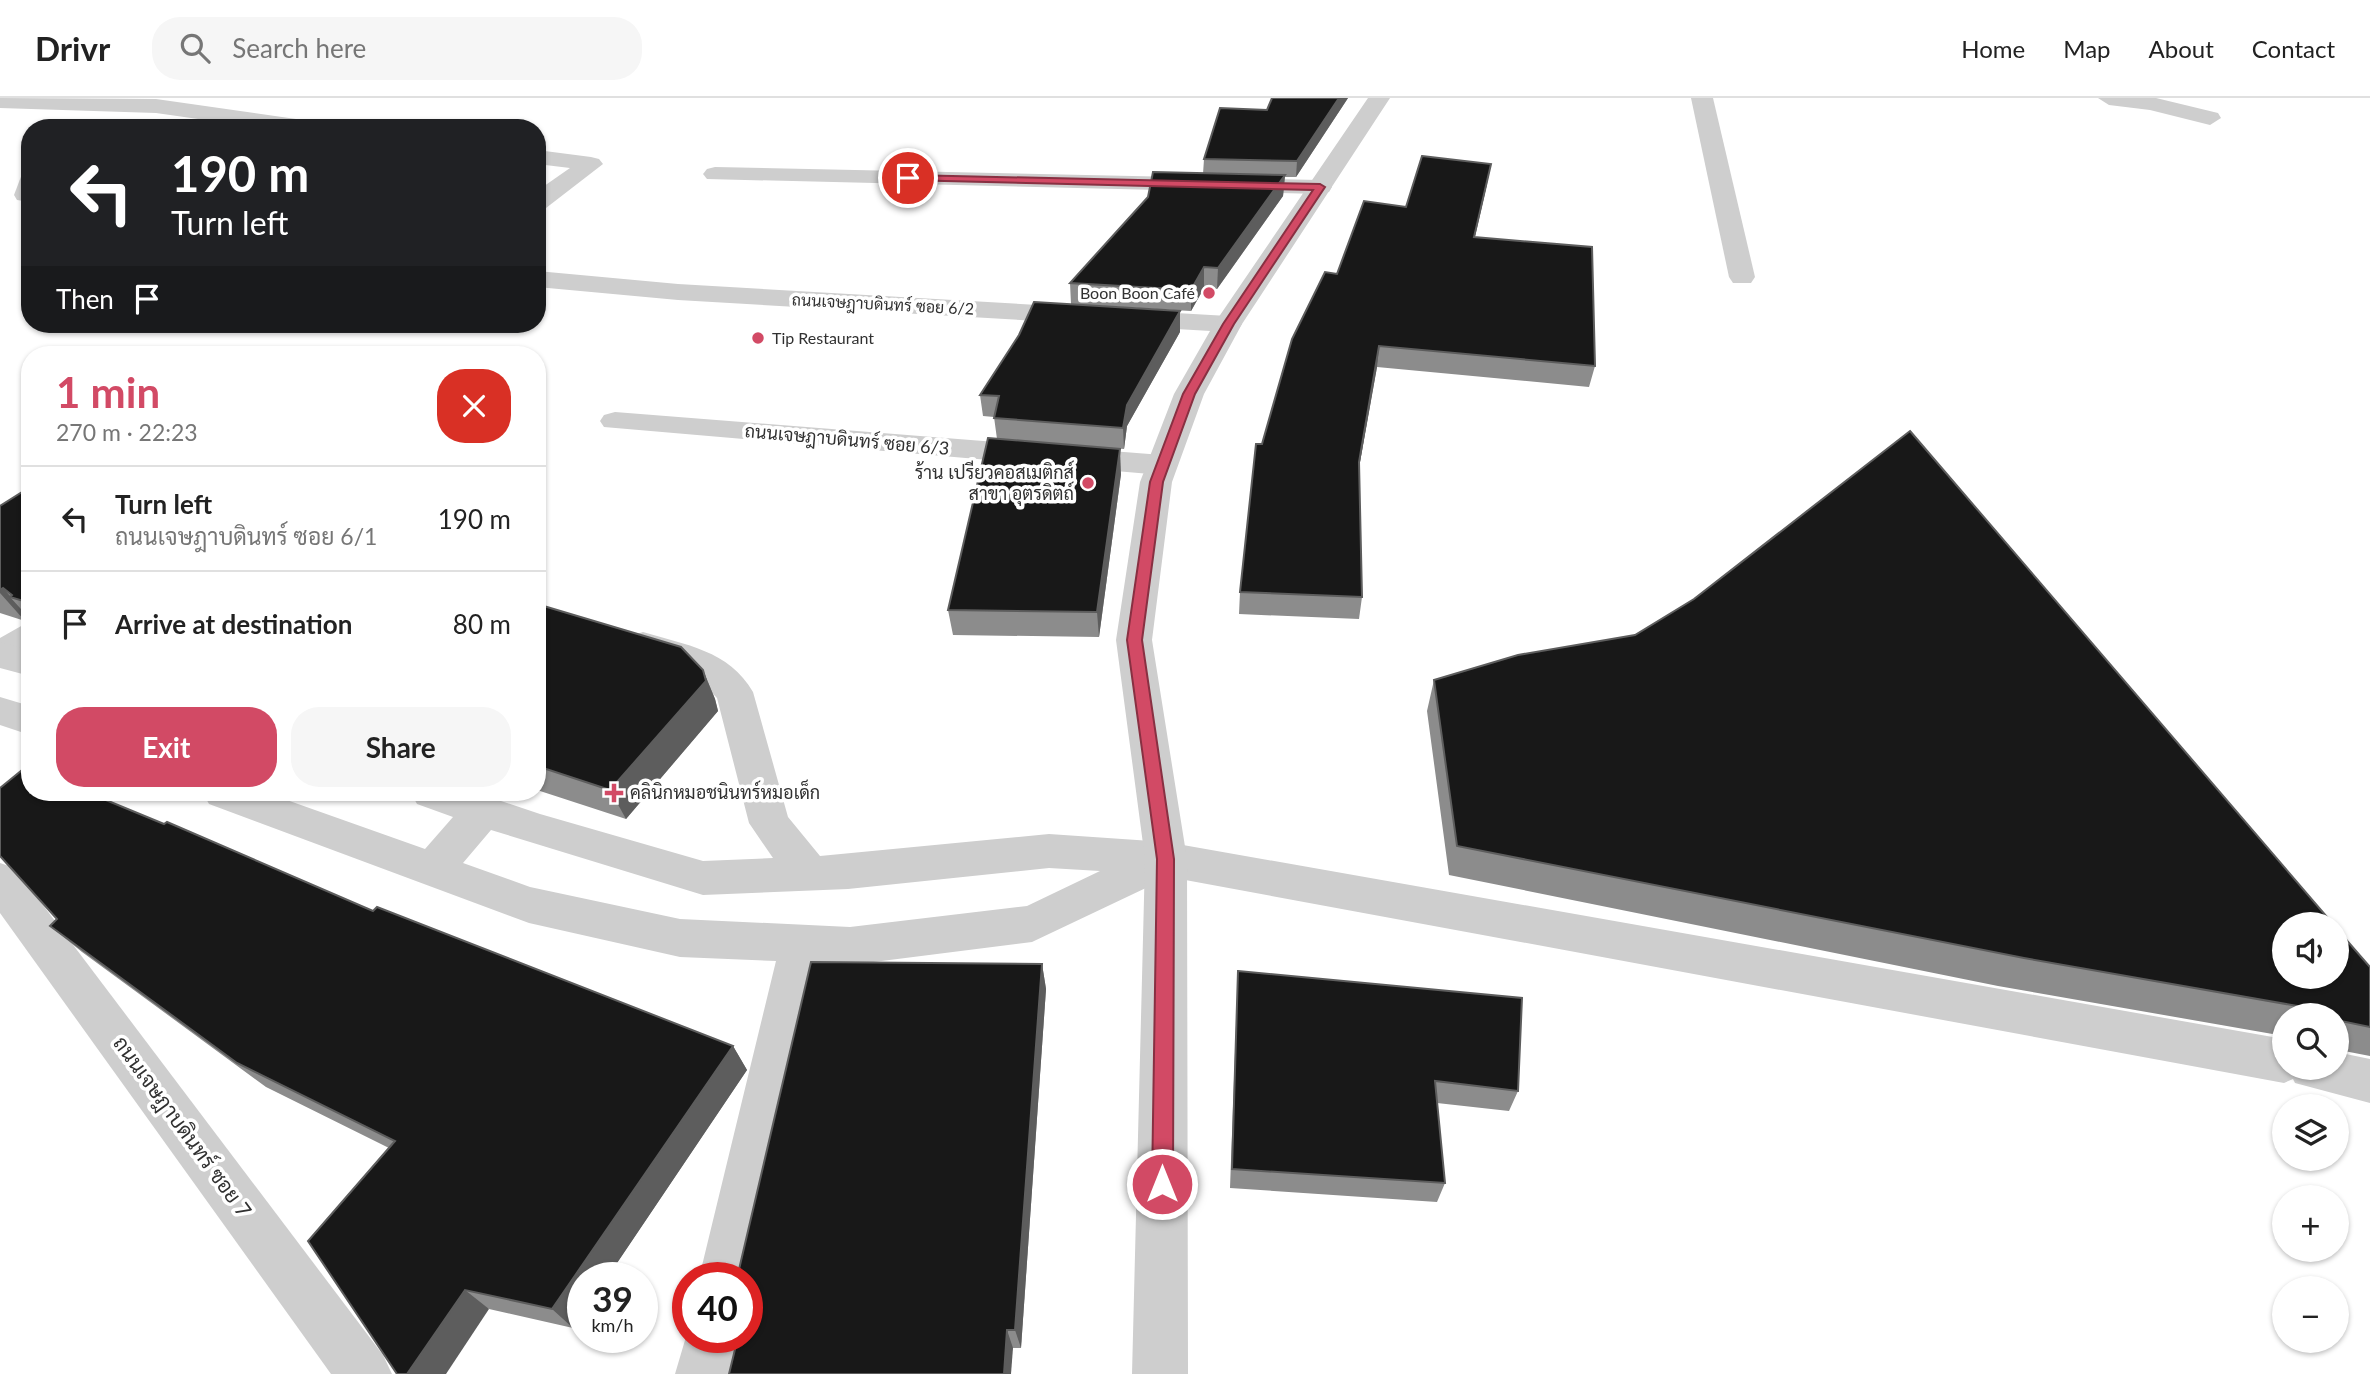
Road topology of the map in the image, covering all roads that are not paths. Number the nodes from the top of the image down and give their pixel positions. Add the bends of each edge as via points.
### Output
1 (1379, 98) edge
2 (1702, 98) edge
3 (2109, 98) edge
4 (0, 101) edge
5 (162, 102) edge
6 (2210, 118) dead end
7 (133, 119) edge
8 (259, 119) edge
9 (546, 158) edge
10 (715, 174) dead end
11 (1320, 187) junction
12 (546, 196) edge
13 (1742, 277) dead end
14 (546, 280) edge
15 (1228, 324) junction
16 (615, 421) dead end
17 (1162, 465) junction
18 (615, 637) edge
19 (21, 638) edge
20 (0, 653) edge
21 (21, 660) edge
22 (0, 711) edge
23 (21, 718) edge
24 (245, 801) edge
25 (455, 801) edge
26 (484, 811) junction
27 (1166, 859) junction
28 (432, 870) junction
29 (810, 874) junction
30 (0, 880) edge
31 (802, 943) junction
32 (2272, 1059) edge
33 (2349, 1076) edge
34 (2370, 1080) edge
35 (729, 1262) edge
36 (708, 1353) edge
37 (364, 1374) edge
38 (703, 1374) edge
39 (1160, 1374) edge

1 - 11 street
2 - 13 street
3 - 6 street
4 - 5 street
5 - 7 street
5 - 8 street
9 - 12 street via 591,164
10 - 11 street
11 - 15 street
14 - 15 street, ถนนเจษฎาบดินทร์ ซอย 6/2 via 678,292
15 - 17 street via 1189,394
16 - 17 street, ถนนเจษฎาบดินทร์ ซอย 6/3
17 - 27 street via 1135,640
18 - 29 street via 707,665 734,692 769,823
19 - 20 lane
20 - 21 street
22 - 23 street
24 - 28 street
25 - 26 street
26 - 28 street
26 - 29 street via 703,878
27 - 29 street via 1049,851
27 - 31 street via 1031,923 850,946
27 - 32 street
27 - 39 street
28 - 31 street via 529,905 680,938
30 - 37 street, ถนนเจษฎาบดินทร์ ซอย 7
31 - 35 street
33 - 34 street
36 - 38 street

